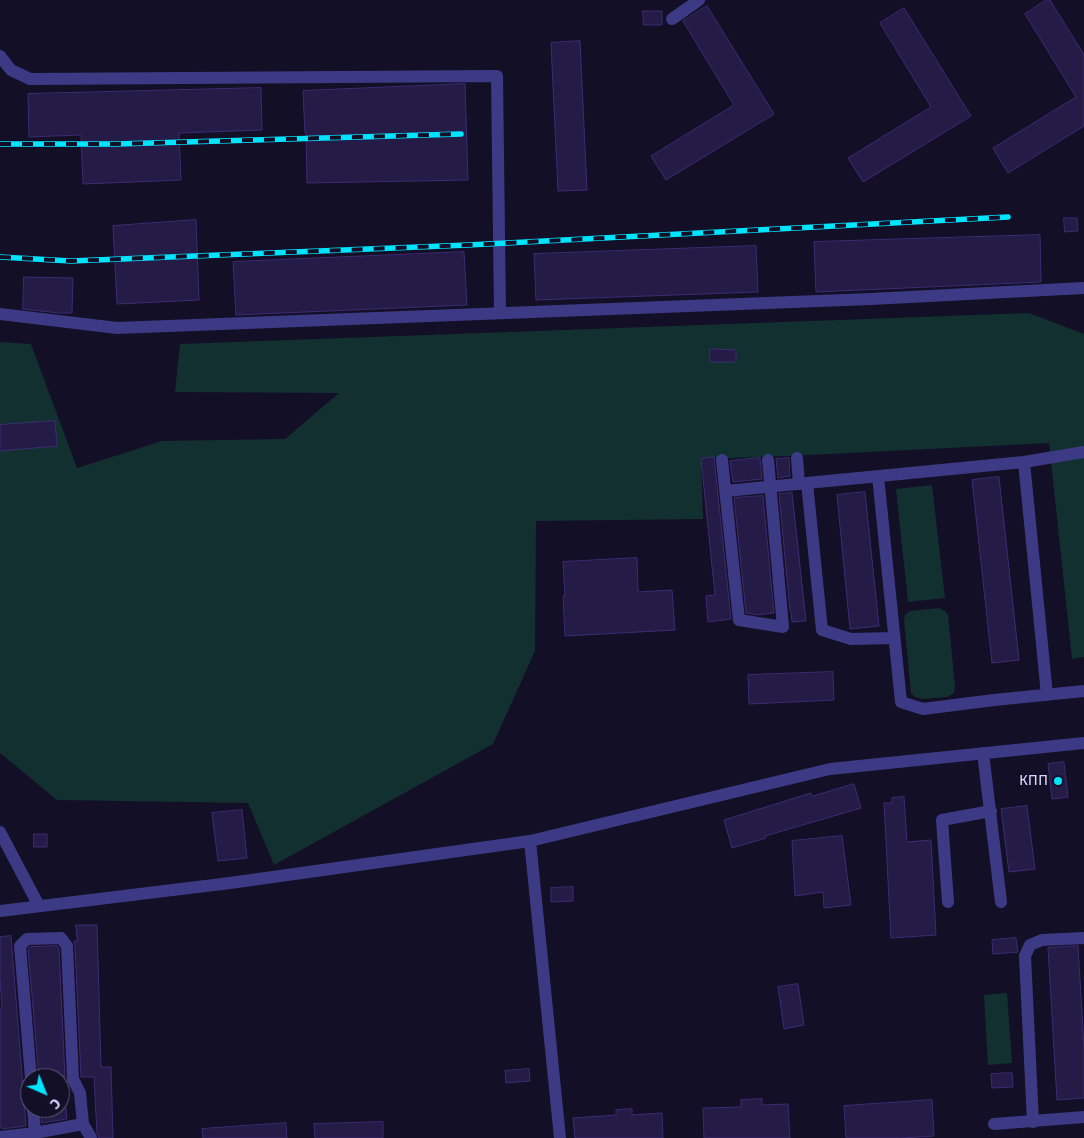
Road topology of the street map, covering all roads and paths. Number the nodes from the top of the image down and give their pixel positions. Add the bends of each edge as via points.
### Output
1 (699, 0) edge
2 (672, 19) dead end
3 (0, 56) edge
4 (1084, 288) edge
5 (500, 313) junction
6 (0, 314) edge
7 (1084, 452) edge
8 (797, 458) dead end
9 (722, 460) dead end
10 (768, 460) dead end
11 (1024, 462) junction
12 (878, 476) junction
13 (803, 484) junction
14 (770, 487) junction
15 (726, 490) junction
16 (894, 638) junction
17 (1084, 691) edge
18 (1047, 695) junction
19 (1084, 742) edge
20 (983, 753) junction
21 (991, 811) junction
22 (0, 832) edge
23 (530, 841) junction
24 (948, 902) dead end
25 (1001, 902) dead end
26 (39, 906) junction
27 (0, 912) edge
28 (1084, 938) edge
29 (30, 1068) edge
30 (1084, 1117) edge
31 (34, 1118) edge
32 (1033, 1122) junction
33 (83, 1124) junction
34 (994, 1124) dead end
35 (35, 1132) junction
36 (0, 1137) edge
37 (90, 1138) edge
38 (560, 1138) edge

1 - 2 lane
3 - 5 lane via 11,70 30,79 497,76
4 - 5 lane
5 - 6 lane via 118,328
7 - 11 lane
8 - 13 lane
9 - 15 lane
10 - 14 lane
11 - 12 lane
11 - 18 lane
12 - 13 lane
12 - 16 lane
13 - 14 lane
13 - 16 lane via 822,630 851,640
14 - 15 lane
14 - 15 lane via 783,627 740,620
16 - 18 lane via 901,702 923,709
17 - 18 lane
19 - 20 lane
20 - 21 lane
20 - 23 lane via 830,769
21 - 24 lane via 942,820
21 - 25 lane
22 - 26 lane
23 - 26 lane via 230,884
23 - 38 lane
26 - 27 lane
28 - 32 lane via 1042,940 1030,945 1025,956
29 - 33 lane via 20,946 27,939 61,938 67,946 73,1079 80,1093
30 - 32 lane
31 - 35 lane
32 - 34 lane
33 - 35 lane
33 - 37 lane
35 - 36 lane

